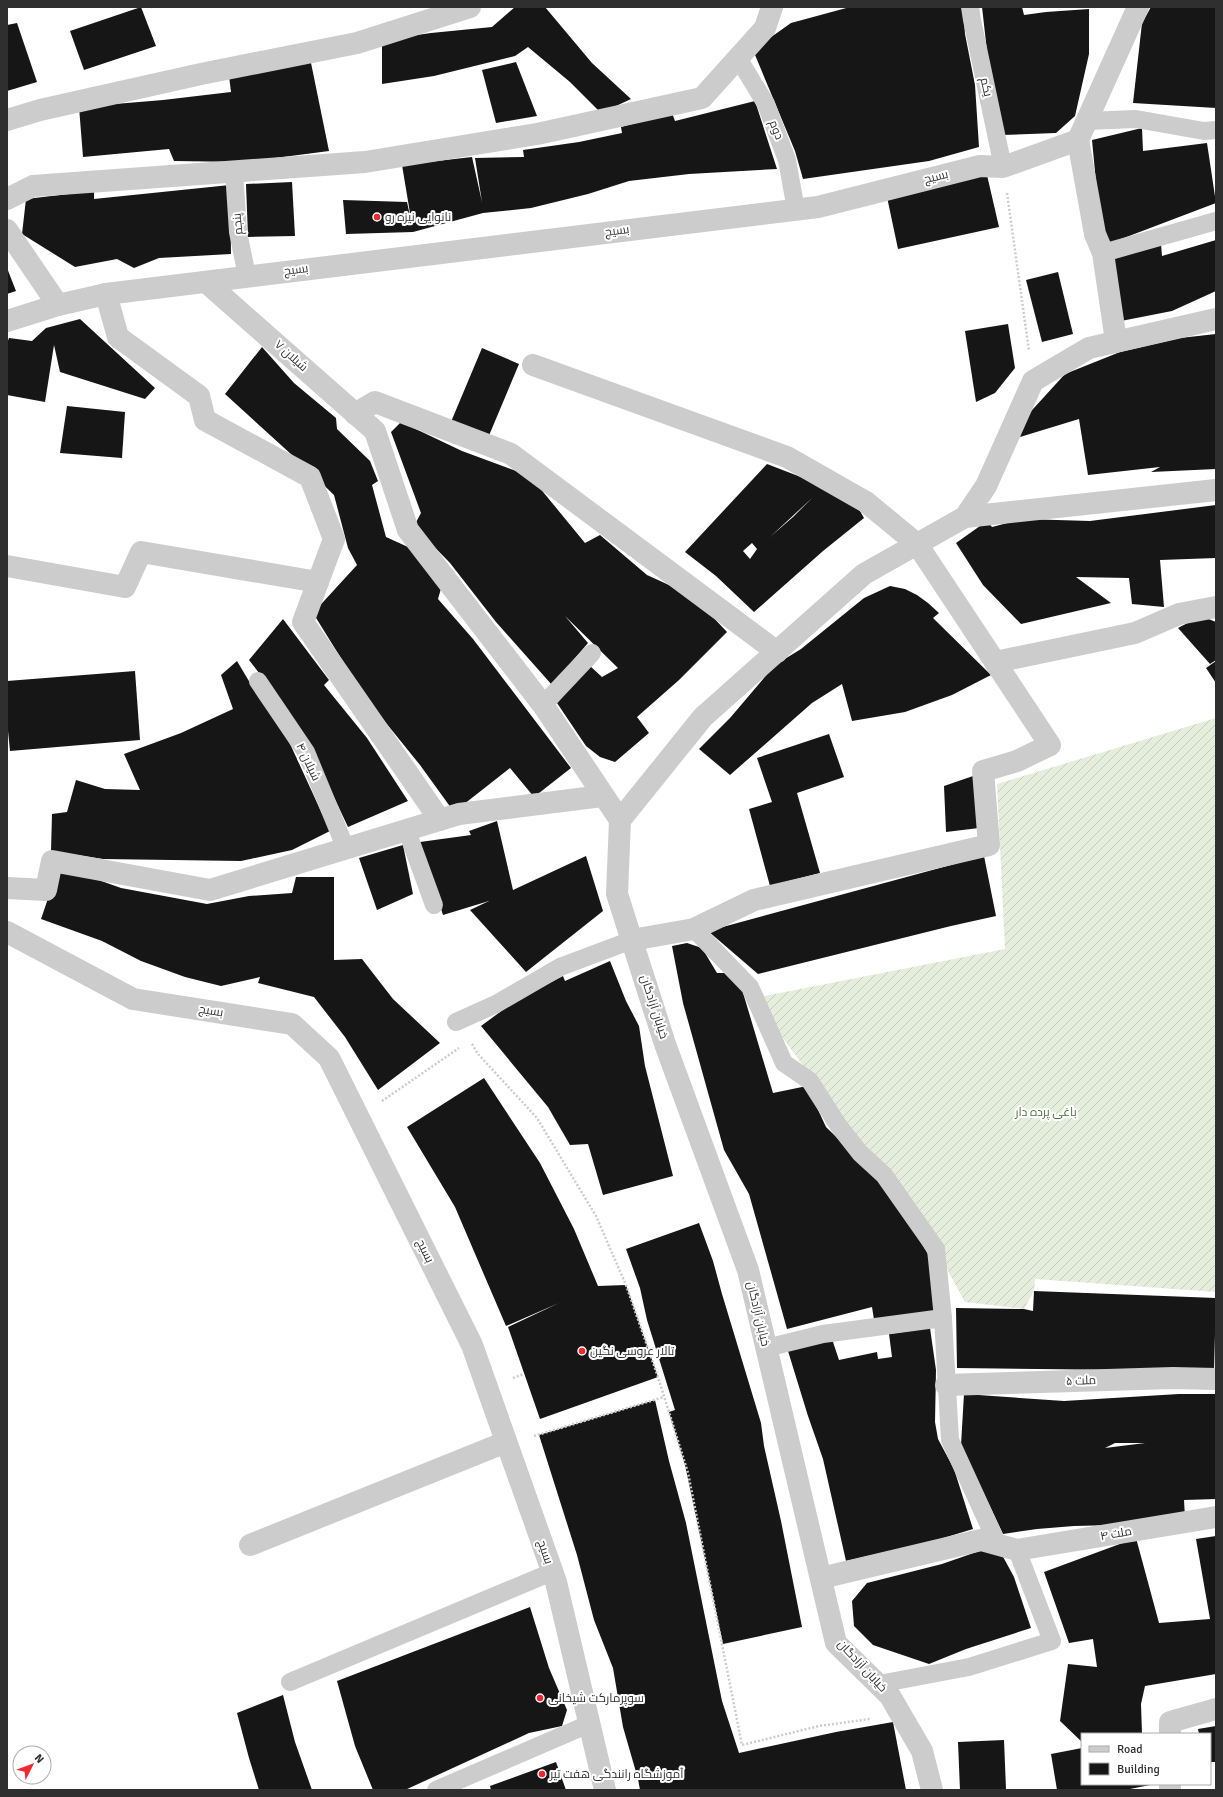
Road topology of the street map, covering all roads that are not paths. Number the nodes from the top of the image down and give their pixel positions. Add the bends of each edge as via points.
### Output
1 (470, 7) edge
2 (772, 7) edge
3 (970, 7) edge
4 (1138, 7) edge
5 (738, 58) junction
6 (7, 120) edge
7 (1216, 130) edge
8 (1082, 131) junction
9 (1003, 167) junction
10 (234, 171) junction
11 (7, 199) edge
12 (796, 210) junction
13 (1216, 221) edge
14 (7, 230) edge
15 (1103, 253) junction
16 (247, 276) junction
17 (206, 282) junction
18 (106, 294) junction
19 (58, 305) junction
20 (1216, 319) edge
21 (7, 321) edge
22 (1116, 342) junction
23 (533, 365) dead end
24 (355, 414) junction
25 (1216, 490) edge
26 (965, 517) junction
27 (917, 544) junction
28 (7, 566) edge
29 (318, 582) junction
30 (1216, 608) edge
31 (777, 652) junction
32 (592, 654) dead end
33 (995, 662) junction
34 (258, 681) dead end
35 (543, 705) junction
36 (602, 796) junction
37 (440, 820) junction
38 (620, 820) junction
39 (407, 830) junction
40 (346, 849) junction
41 (7, 888) edge
42 (434, 905) dead end
43 (694, 929) junction
44 (7, 932) edge
45 (632, 940) junction
46 (456, 1022) dead end
47 (943, 1318) junction
48 (766, 1348) junction
49 (1216, 1379) edge
50 (946, 1385) junction
51 (506, 1442) junction
52 (1216, 1517) edge
53 (250, 1545) dead end
54 (1007, 1548) junction
55 (552, 1572) junction
56 (821, 1578) junction
57 (290, 1682) dead end
58 (879, 1684) junction
59 (1216, 1709) edge
60 (589, 1724) junction
61 (1170, 1733) edge
62 (436, 1790) edge
63 (605, 1790) edge
64 (932, 1790) edge

1 - 6 street via 357,43 201,74 40,110
2 - 5 street via 765,28
3 - 9 lane, یکم
4 - 8 street
5 - 10 street via 702,98 536,134 373,160
5 - 12 lane, دوم via 768,111 787,160
7 - 8 lane via 1204,132 1136,119
8 - 9 street, بسیج
8 - 15 street via 1095,234
9 - 12 street, بسیج via 980,166 818,207
10 - 11 street via 33,186
10 - 16 lane, پنجم via 238,232
12 - 16 street, بسیج
13 - 15 lane
14 - 19 street
15 - 22 street
16 - 17 street, بسیج
17 - 18 street, بسیج
17 - 24 street, شیلان ۷
18 - 19 street, بسیج
18 - 29 street via 118,337 200,396 205,420 310,477 334,539
19 - 21 street, بسیج
20 - 22 street
22 - 26 street via 1089,348 1033,382 986,486
23 - 27 street via 787,457 866,502
24 - 31 street via 375,402 511,454
24 - 35 street, شیلان ۷ via 375,431 408,530
25 - 26 street
26 - 27 street
27 - 31 street via 864,574
27 - 33 street
28 - 29 street via 125,587 141,552
29 - 37 street via 303,622
30 - 33 street via 1179,614 1135,633
31 - 38 street via 703,717
32 - 35 lane
33 - 43 street via 1050,744 1017,761 983,771 988,845 754,900
34 - 40 lane, شیلان ۴ via 306,752
35 - 36 street
36 - 37 street via 459,814
36 - 38 street
37 - 39 street
38 - 45 street, خیابان آزادگان via 616,894
39 - 40 street
39 - 42 lane
40 - 41 street via 210,890 52,860 46,890
43 - 45 street
43 - 47 lane via 750,987 784,1063 810,1082 838,1125 860,1153 884,1175 936,1249
44 - 51 street, بسیج via 133,999 292,1024 329,1058 472,1345
45 - 46 lane via 560,967 496,1004
45 - 48 street, خیابان آزادگان via 666,1044 748,1270
47 - 48 lane via 823,1334
47 - 50 lane
48 - 56 street, خیابان آزادگان
49 - 50 street, ملت ۵
50 - 54 lane via 950,1440
51 - 53 street
51 - 55 street, بسیج
52 - 54 street, ملت ۴
54 - 56 street via 981,1540
54 - 58 lane via 1052,1641 969,1667
55 - 57 lane
55 - 60 street, بسیج
56 - 58 street, خیابان آزادگان via 836,1643
58 - 64 street, خیابان آزادگان via 890,1696 922,1751
59 - 61 street via 1170,1722
60 - 62 lane
60 - 63 street, بسیج

